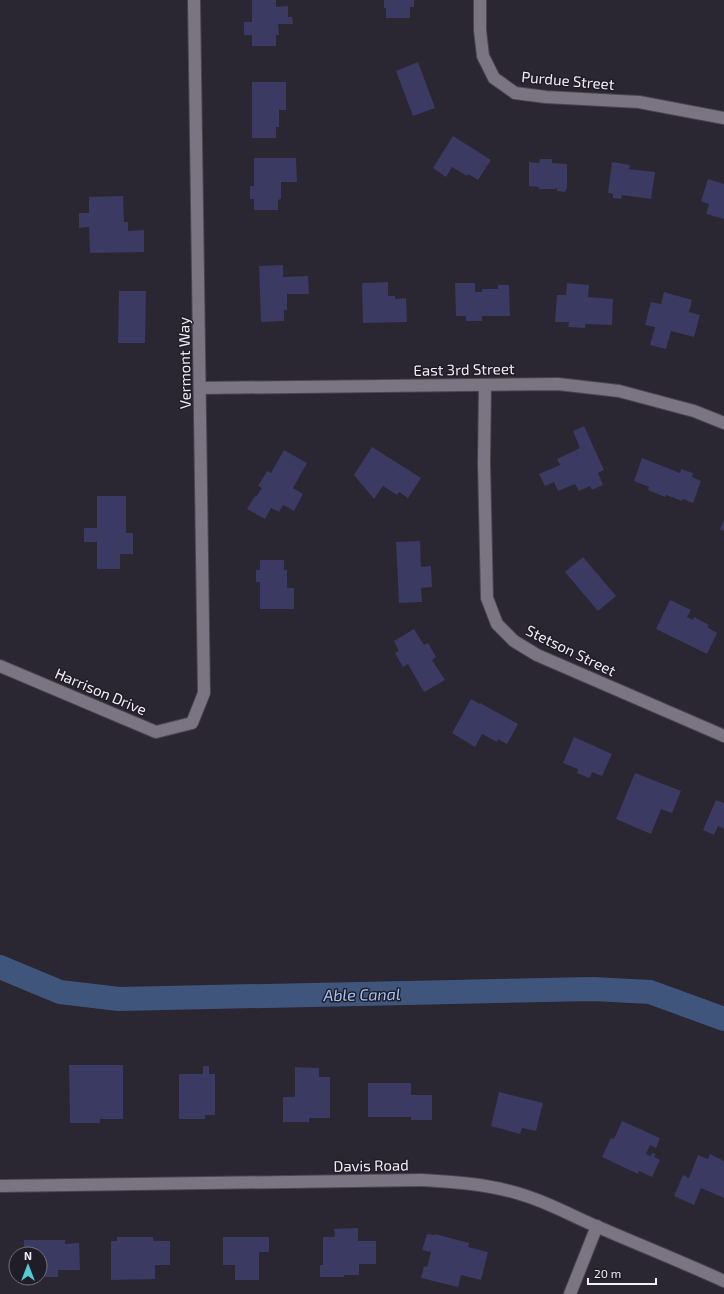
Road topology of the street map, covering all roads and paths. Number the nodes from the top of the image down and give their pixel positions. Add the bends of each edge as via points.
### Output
1 (194, 0) edge
2 (480, 0) edge
3 (724, 118) edge
4 (486, 385) junction
5 (200, 388) junction
6 (724, 422) edge
7 (0, 666) edge
8 (192, 723) joint
9 (724, 736) edge
10 (0, 1186) edge
11 (597, 1226) junction
12 (724, 1281) edge
13 (570, 1294) edge

1 - 5 street, Vermont Way
2 - 3 street, Purdue Street via 483,56 494,78 515,93 639,102
4 - 5 street, East 3rd Street
4 - 6 street, East 3rd Street via 558,384 619,391 694,411
4 - 9 street, Stetson Street via 484,462 487,598 497,624 514,641 537,655
5 - 8 street, Vermont Way via 204,693
7 - 8 street, Harrison Drive via 156,732
10 - 11 street, Davis Road via 421,1180 490,1187 520,1194 557,1207
11 - 12 street, Davis Road
11 - 13 street

